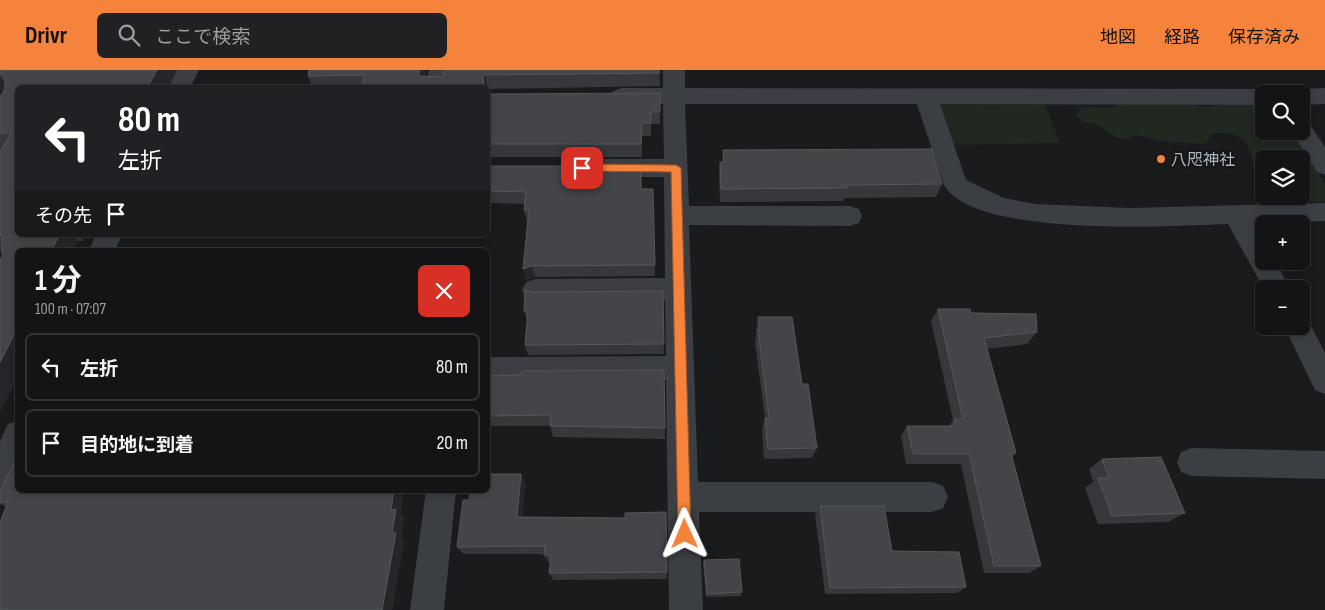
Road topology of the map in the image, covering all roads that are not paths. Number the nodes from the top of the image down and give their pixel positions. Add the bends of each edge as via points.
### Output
1 (188, 70) edge
2 (440, 70) edge
3 (674, 70) edge
4 (180, 85) edge
5 (436, 85) edge
6 (596, 96) edge
7 (674, 96) junction
8 (1325, 96) edge
9 (926, 97) junction
10 (1255, 97) edge
11 (1310, 97) edge
12 (1308, 140) edge
13 (1325, 166) edge
14 (577, 168) edge
15 (676, 168) junction
16 (1325, 212) edge
17 (1235, 214) junction
18 (676, 215) junction
19 (850, 216) dead end
20 (1272, 280) edge
21 (679, 289) junction
22 (535, 290) edge
23 (1302, 335) edge
24 (681, 368) junction
25 (490, 369) edge
26 (1325, 381) edge
27 (15, 441) edge
28 (1192, 462) dead end
29 (1325, 465) edge
30 (15, 474) edge
31 (0, 475) edge
32 (441, 493) edge
33 (684, 497) junction
34 (932, 497) dead end
35 (427, 610) edge
36 (686, 610) edge

1 - 4 street
2 - 5 street
3 - 7 street
6 - 7 street
7 - 9 street
7 - 15 street
8 - 11 street
9 - 10 street
9 - 17 street via 956,185 1001,207 1035,213 1130,218
12 - 13 street
14 - 15 street
15 - 18 street
16 - 17 street
17 - 20 street
18 - 19 street
18 - 21 street
21 - 22 street
21 - 24 street
23 - 26 street
24 - 25 street
24 - 33 street
27 - 31 street
28 - 29 street
30 - 31 street
32 - 35 street
33 - 34 street
33 - 36 street

